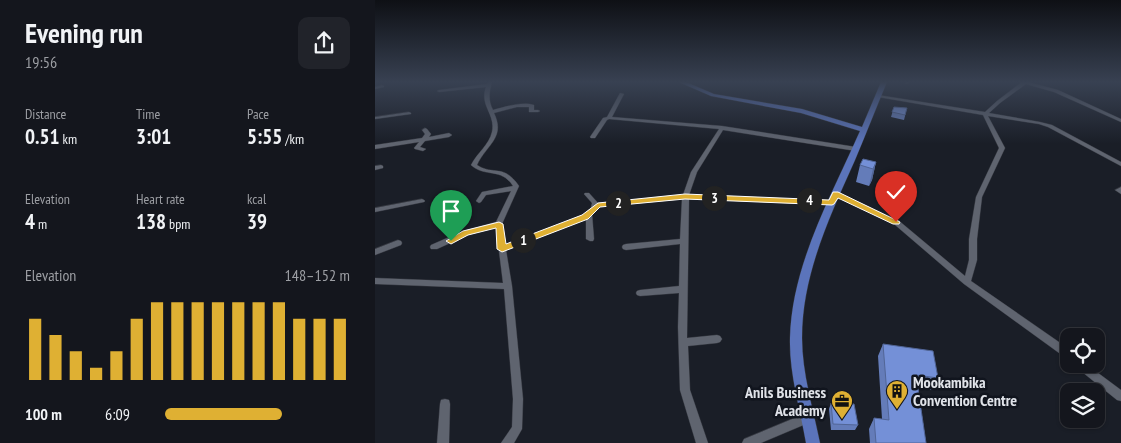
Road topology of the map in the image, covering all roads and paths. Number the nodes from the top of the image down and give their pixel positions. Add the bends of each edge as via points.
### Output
1 (486, 103) edge
2 (617, 103) edge
3 (756, 103) edge
4 (875, 103) edge
5 (916, 103) edge
6 (1000, 103) edge
7 (1082, 103) edge
8 (538, 111) dead end
9 (491, 112) junction
10 (409, 114) dead end
11 (985, 115) junction
12 (375, 118) edge
13 (609, 118) junction
14 (1121, 121) edge
15 (722, 128) junction
16 (425, 130) dead end
17 (864, 130) junction
18 (449, 135) dead end
19 (593, 137) dead end
20 (424, 139) junction
21 (375, 146) edge
22 (856, 148) junction
23 (423, 149) dead end
24 (1121, 164) edge
25 (516, 188) junction
26 (587, 194) dead end
27 (685, 197) junction
28 (834, 198) junction
29 (422, 201) dead end
30 (479, 201) dead end
31 (594, 207) junction
32 (375, 210) edge
33 (589, 214) junction
34 (499, 224) junction
35 (590, 240) dead end
36 (683, 241) junction
37 (398, 243) dead end
38 (434, 247) dead end
39 (626, 247) dead end
40 (502, 249) junction
41 (375, 252) edge
42 (375, 281) edge
43 (967, 282) junction
44 (508, 286) junction
45 (682, 290) junction
46 (640, 293) dead end
47 (717, 339) dead end
48 (683, 342) junction
49 (1060, 349) edge
50 (1091, 373) edge
51 (1121, 396) edge
52 (445, 404) dead end
53 (809, 417) junction
54 (443, 443) edge
55 (507, 443) edge
56 (701, 443) edge
57 (748, 443) edge
58 (813, 443) edge

1 - 9 street
2 - 13 street
3 - 17 main road
4 - 17 main road
5 - 11 street
6 - 11 street
7 - 14 street
8 - 9 street via 531,111 532,105
9 - 25 street via 495,125 492,140 474,165 508,175
10 - 12 street
11 - 24 street via 1051,126
11 - 43 street via 1002,148 979,197 973,260
13 - 15 street
13 - 19 street
15 - 22 street
15 - 27 street
16 - 20 street via 428,134
17 - 22 main road
18 - 20 street
20 - 21 street
20 - 23 street via 417,148
22 - 28 main road
25 - 30 street via 484,192
25 - 34 street
26 - 31 street via 593,199
27 - 28 street
27 - 31 street
27 - 36 street
28 - 43 street via 896,222
28 - 53 main road via 811,258 797,317 797,355
29 - 32 street
31 - 33 street
33 - 35 street
33 - 40 street
34 - 38 street via 466,233
34 - 40 street
36 - 39 street
36 - 45 street
37 - 41 street
40 - 44 street
42 - 44 street
43 - 49 street
44 - 55 street via 518,417 516,432
45 - 46 street
45 - 48 street
47 - 48 street
48 - 56 street via 685,390
50 - 51 street
52 - 54 street
53 - 57 street
53 - 58 main road

